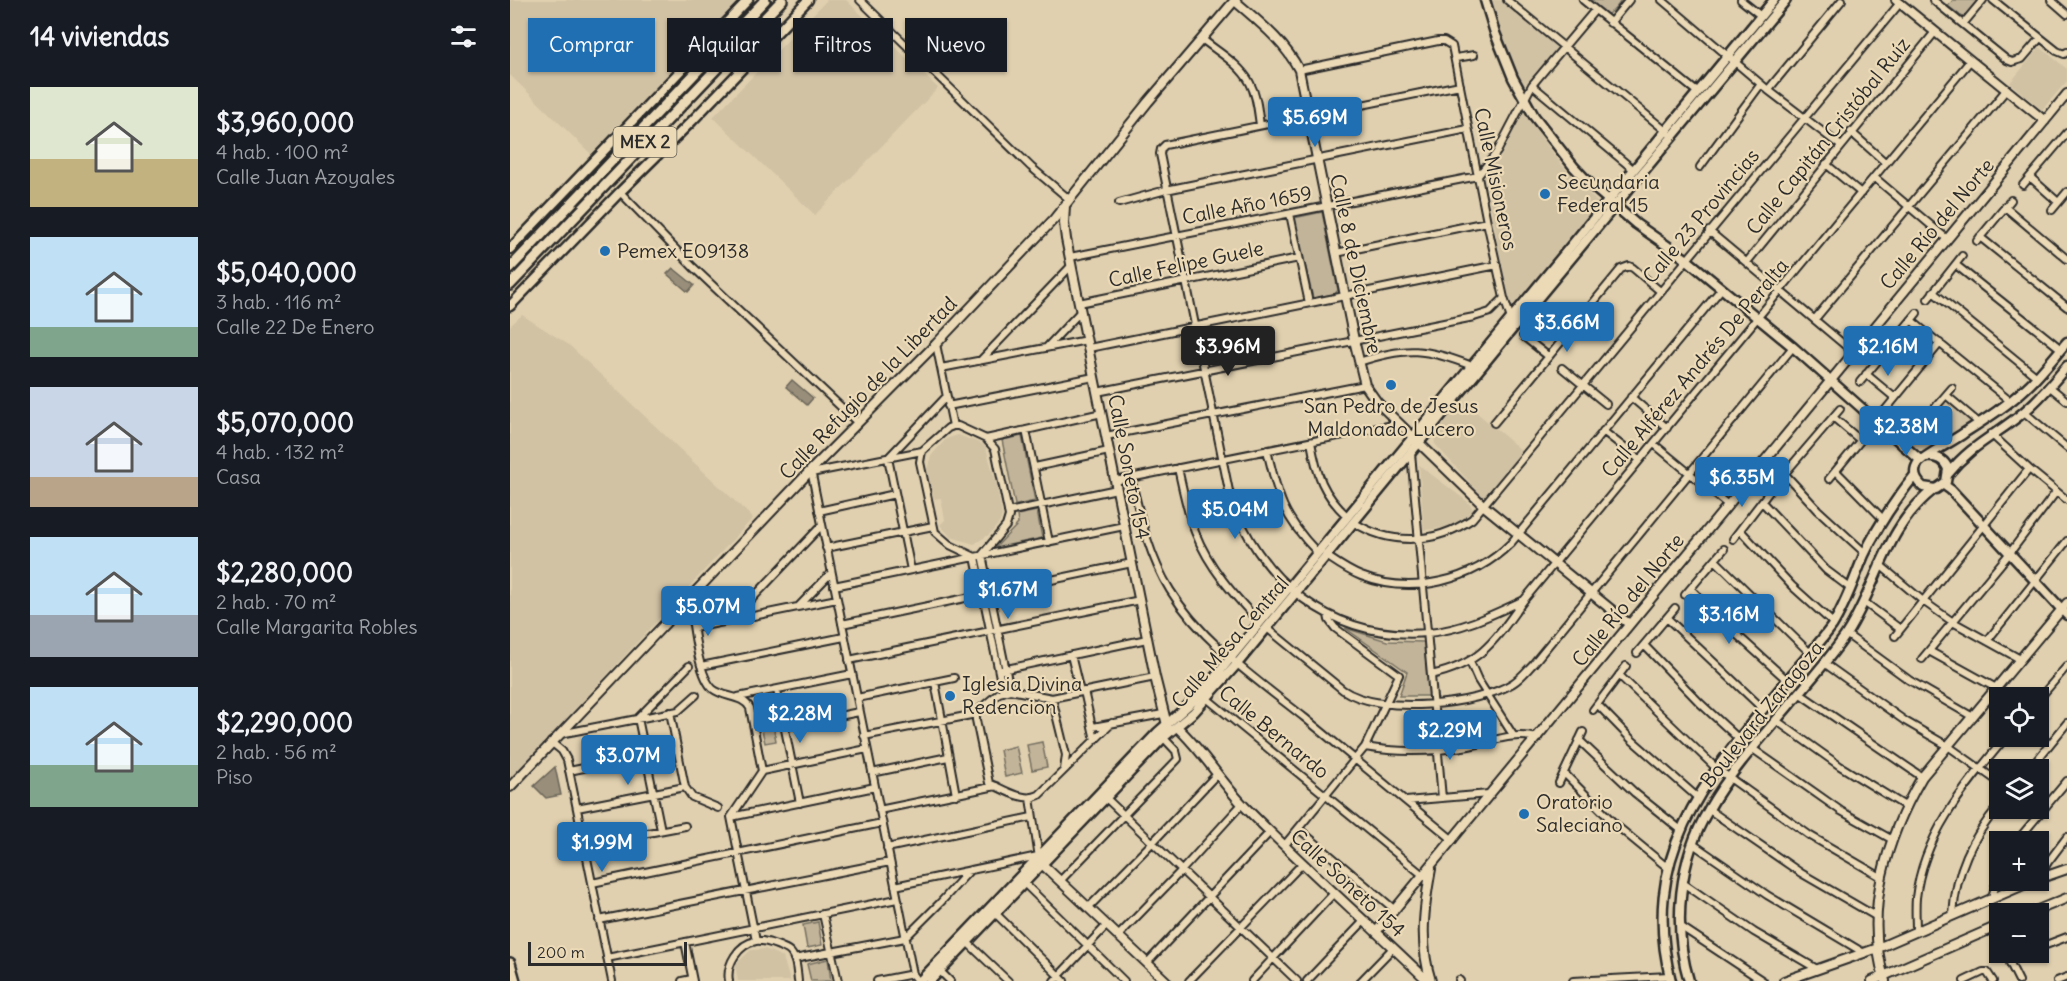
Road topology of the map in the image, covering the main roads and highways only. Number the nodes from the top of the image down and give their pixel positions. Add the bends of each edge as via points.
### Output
1 (748, 0) edge
2 (782, 0) edge
3 (808, 0) edge
4 (1485, 0) edge
5 (1774, 0) edge
6 (1786, 0) edge
7 (763, 1) edge
8 (1669, 133) junction
9 (1612, 204) junction
10 (547, 229) junction
11 (510, 249) edge
12 (510, 258) edge
13 (531, 265) junction
14 (510, 268) edge
15 (510, 285) edge
16 (510, 294) edge
17 (510, 306) edge
18 (1512, 322) junction
19 (2064, 345) edge
20 (2067, 366) edge
21 (1415, 441) junction
22 (1923, 459) junction
23 (1948, 474) junction
24 (1915, 475) junction
25 (1944, 485) junction
26 (1933, 490) junction
27 (1350, 519) junction
28 (2065, 609) edge
29 (1167, 731) junction
30 (1040, 859) junction
31 (510, 963) edge
32 (1670, 978) edge
33 (515, 981) edge
34 (919, 981) edge
35 (930, 981) edge
36 (1689, 981) edge

1 - 11 main road
2 - 13 main road, MEX 2
3 - 17 main road
4 - 9 main road via 1500,46 1534,116 1574,167
5 - 8 main road, Calle Mesa Central via 1697,92
6 - 8 main road, Calle Mesa Central
7 - 10 main road, MEX 2
8 - 9 main road, Calle Mesa Central
8 - 9 main road, Calle Mesa Central via 1634,170
9 - 18 main road, Calle Mesa Central
9 - 22 main road via 1758,317 1902,446
10 - 12 main road
10 - 14 main road, MEX 2
13 - 15 main road, MEX 2
13 - 16 main road
18 - 21 main road, Calle Mesa Central
18 - 21 main road, Calle Mesa Central via 1472,366
19 - 22 main road via 2010,401
20 - 23 main road via 2024,412 1960,459
21 - 27 main road, Calle Mesa Central
21 - 27 main road, Calle Mesa Central via 1411,452
22 - 23 main road via 1934,456 1943,460
22 - 24 main road
23 - 25 main road
24 - 26 main road via 1919,484
24 - 32 main road, Boulevard Zaragoza via 1865,554 1833,623 1716,768 1680,830 1668,868 1663,926
25 - 26 main road
25 - 28 main road
26 - 36 main road, Boulevard Zaragoza via 1918,502 1893,536 1846,634 1708,809 1693,844 1683,883 1680,926
27 - 29 main road, Calle Mesa Central via 1204,696
29 - 30 main road, Calle Mesa Central
29 - 30 main road, Calle Mesa Central via 1106,798
30 - 34 main road, Calle Mesa Central
30 - 35 main road, Calle Mesa Central via 1024,883
31 - 33 main road

